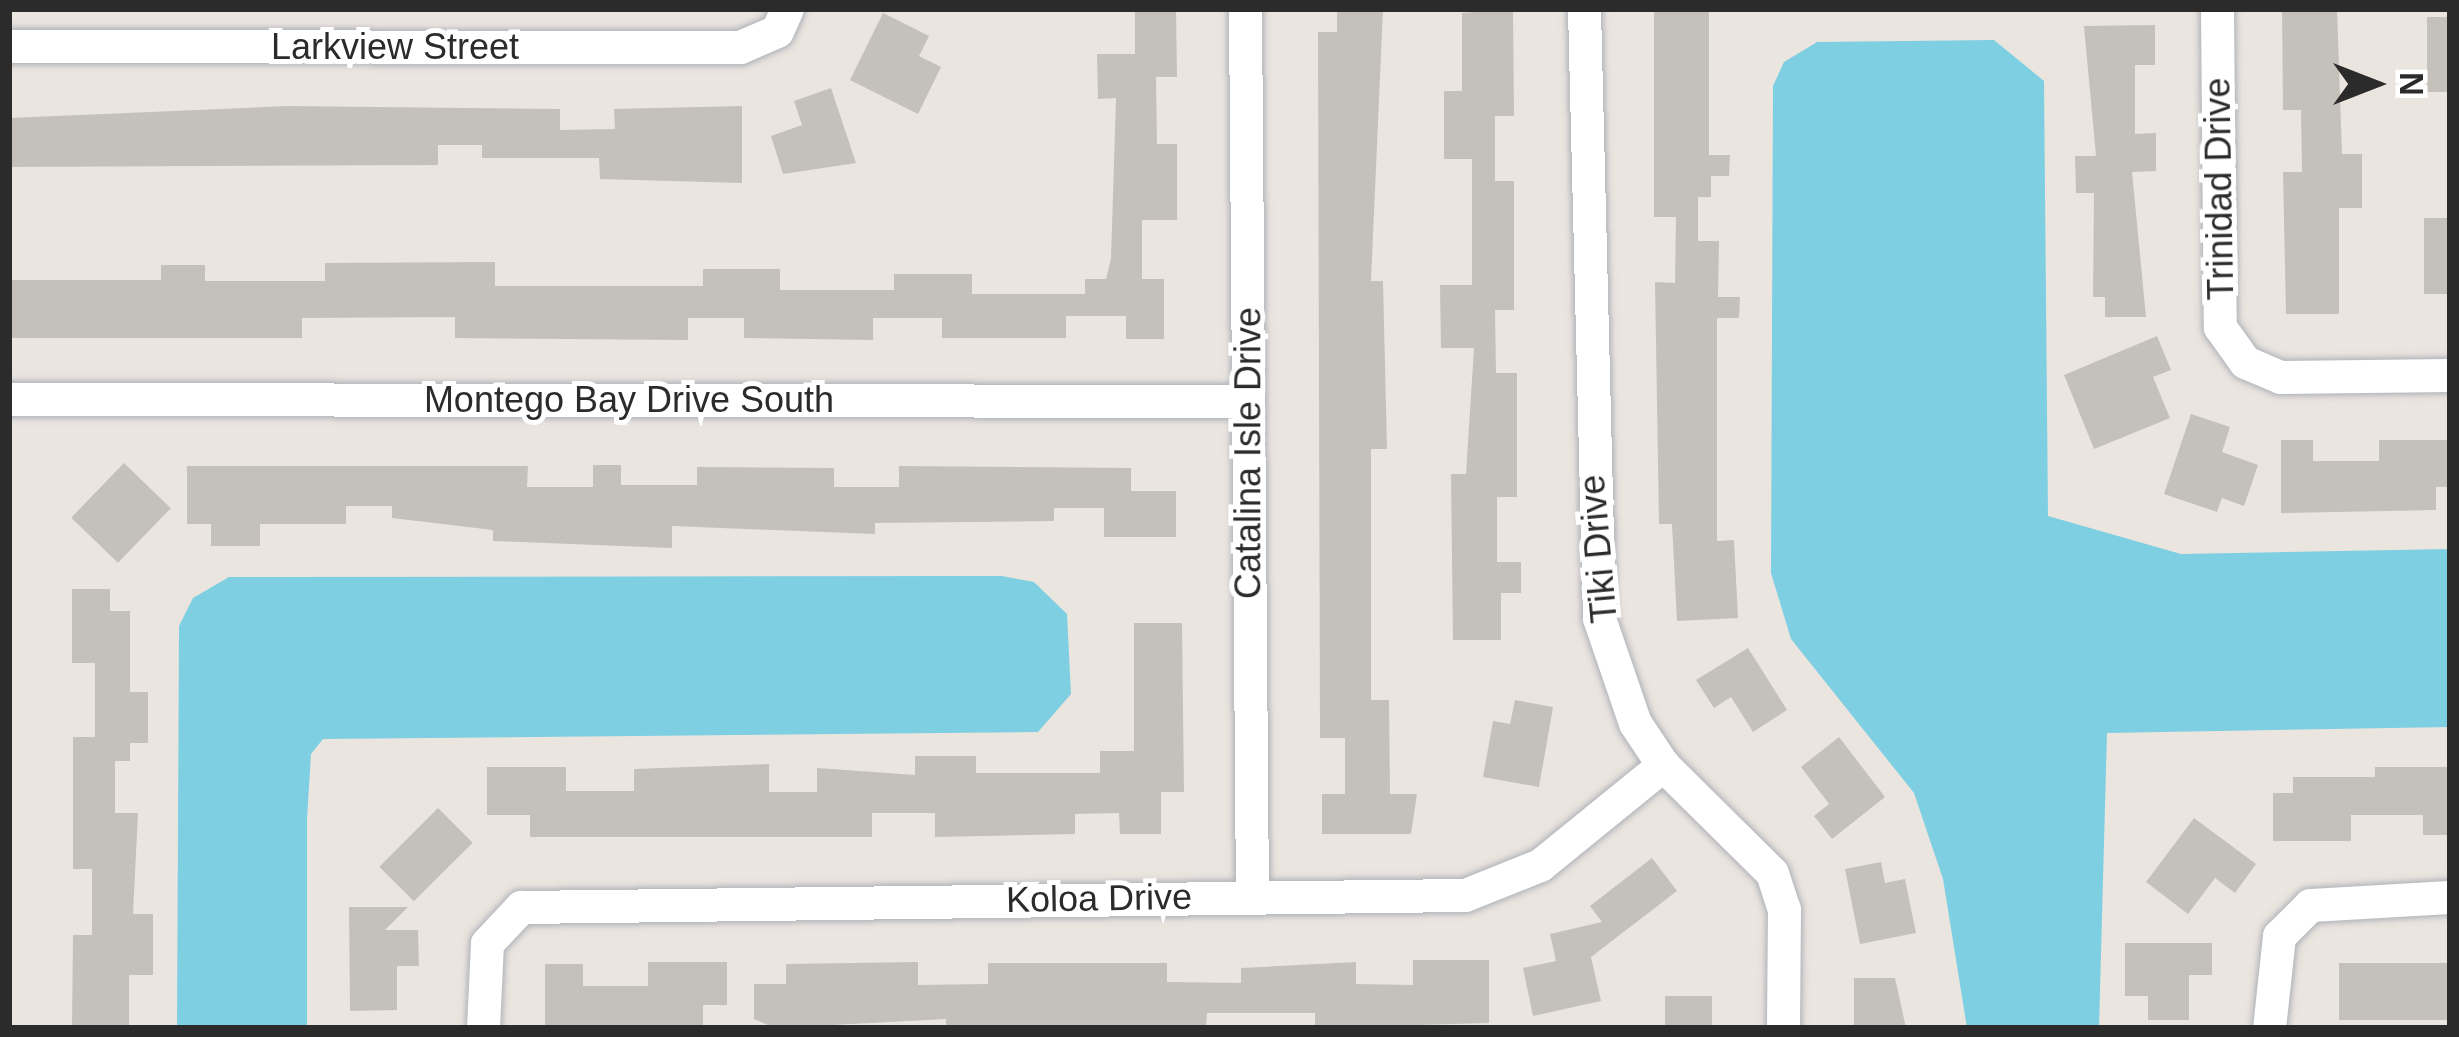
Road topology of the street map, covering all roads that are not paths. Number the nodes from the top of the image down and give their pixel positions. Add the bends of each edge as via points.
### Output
1 (1244, 9) edge
2 (1584, 9) edge
3 (2217, 9) edge
4 (782, 20) edge
5 (9, 46) edge
6 (2450, 375) edge
7 (9, 399) edge
8 (1248, 401) junction
9 (1663, 765) junction
10 (1252, 896) junction
11 (2450, 897) edge
12 (483, 1028) edge
13 (1784, 1028) edge
14 (2269, 1028) edge

1 - 8 street, Catalina Isle Drive
2 - 9 street, Tiki Drive via 1592,567 1613,670
3 - 6 street, Trinidad Drive via 2220,327 2245,362 2280,377
4 - 5 street, Larkview Street via 740,47
7 - 8 street, Montego Bay Drive South
8 - 10 street, Catalina Isle Drive
9 - 10 street, Koloa Drive via 1498,887
9 - 13 street, Tiki Drive via 1772,873 1784,909
10 - 12 street, Koloa Drive via 547,903 498,922 483,966
11 - 14 street via 2332,899 2296,917 2274,952

